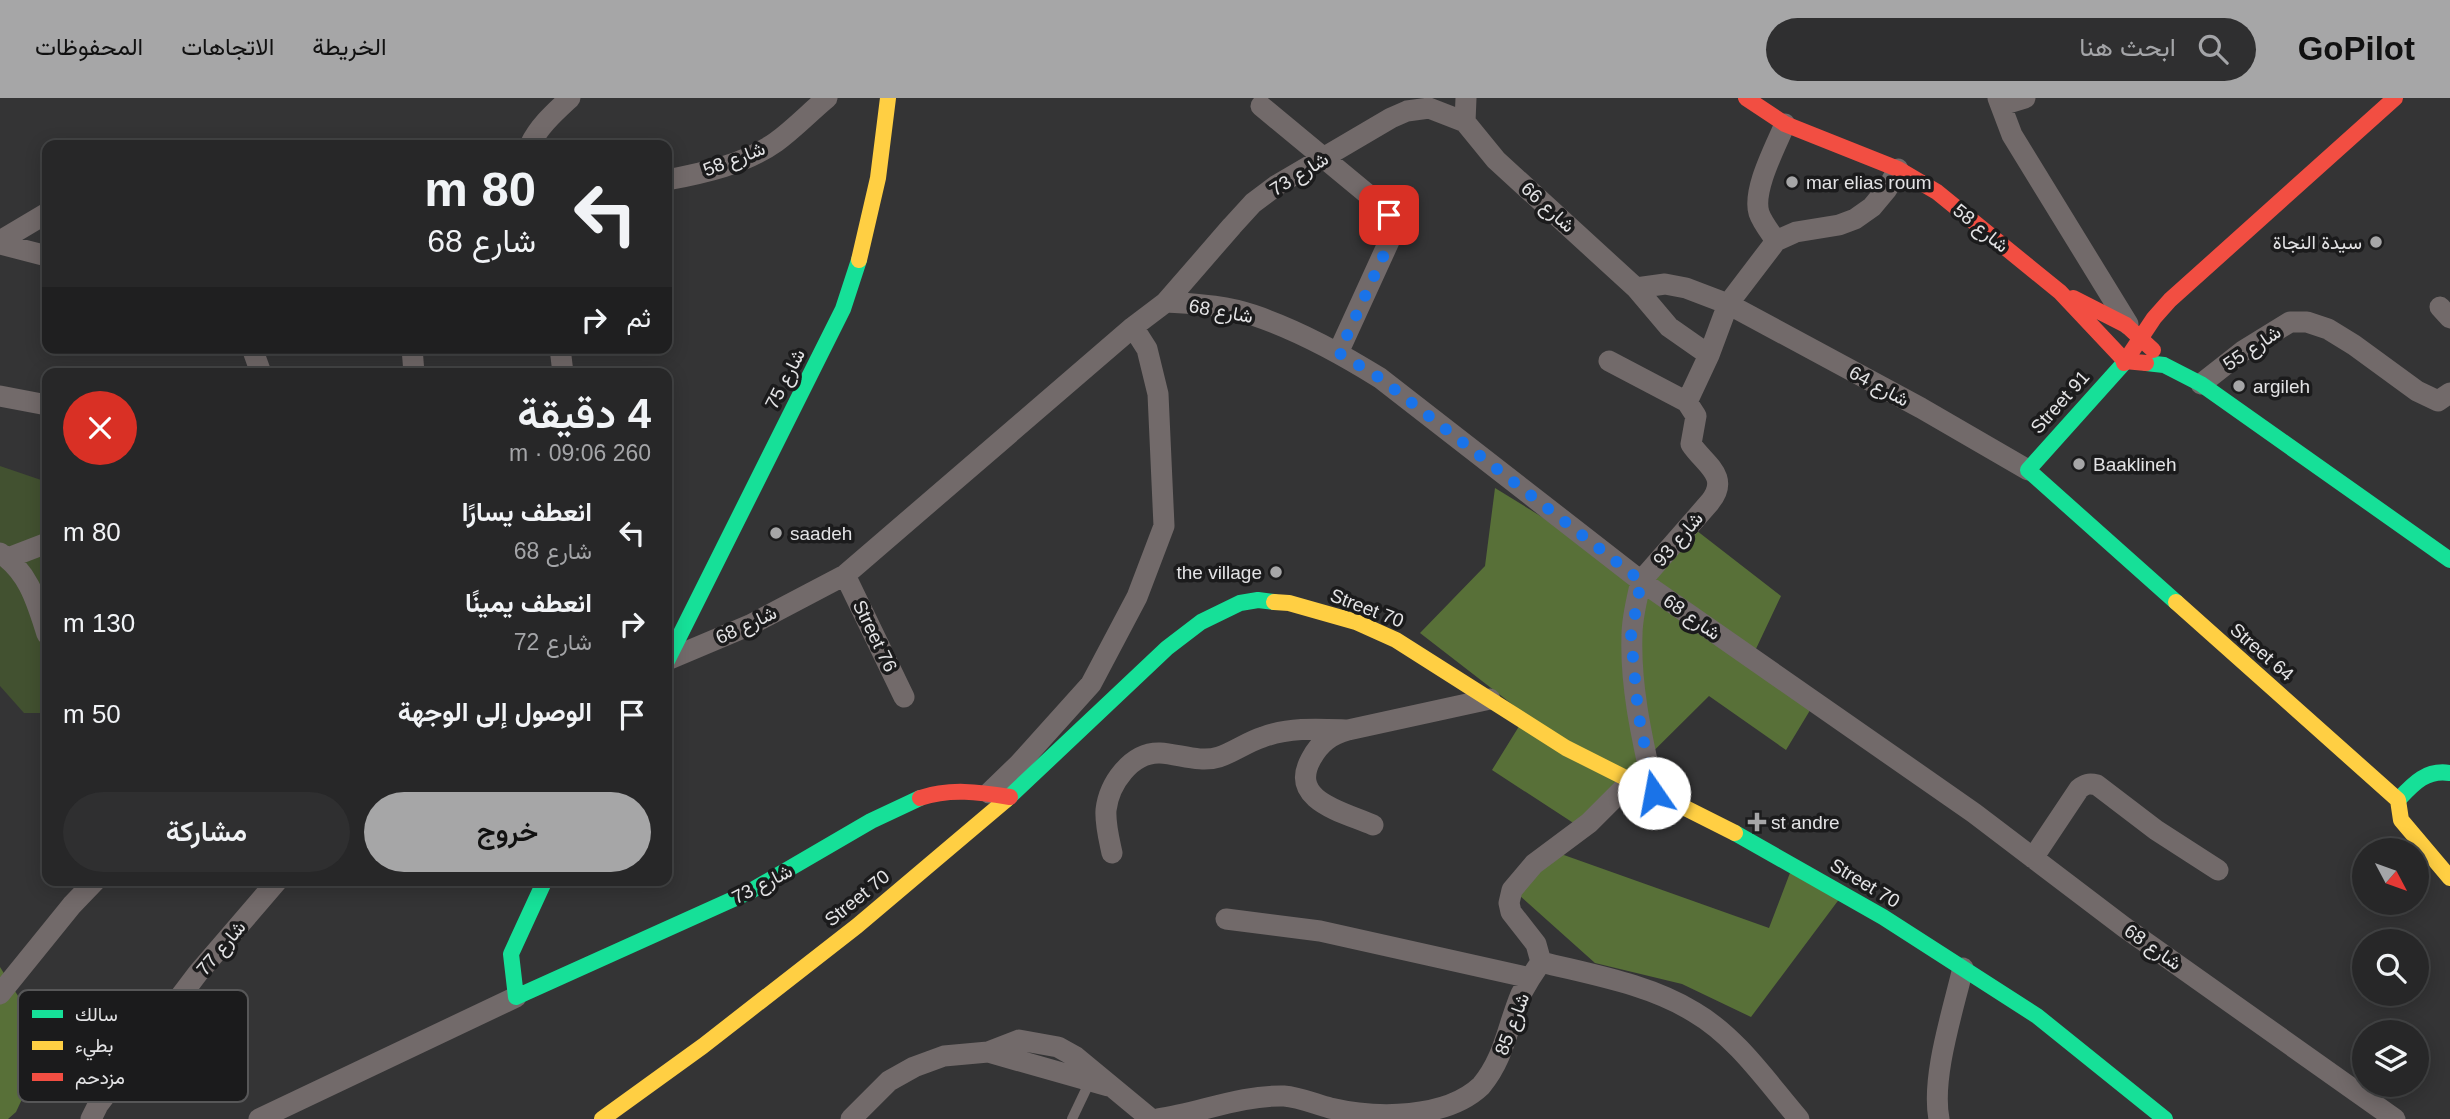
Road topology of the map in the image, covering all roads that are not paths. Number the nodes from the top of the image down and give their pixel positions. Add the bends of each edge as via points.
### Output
1 (570, 98) edge
2 (827, 98) edge
3 (888, 98) edge
4 (1466, 98) edge
5 (1746, 98) edge
6 (2025, 98) edge
7 (2395, 98) edge
8 (1996, 100) edge
9 (1261, 106) dead end
10 (1465, 122) junction
11 (1785, 124) junction
12 (532, 140) edge
13 (1323, 158) junction
14 (1898, 169) junction
15 (672, 179) edge
16 (42, 216) edge
17 (1776, 241) junction
18 (0, 243) edge
19 (42, 255) edge
20 (1636, 288) junction
21 (2060, 292) junction
22 (1166, 302) junction
23 (1728, 304) junction
24 (1133, 327) junction
25 (2135, 329) junction
26 (1339, 353) junction
27 (1709, 355) junction
28 (1609, 361) dead end
29 (2125, 361) junction
30 (2164, 365) junction
31 (2201, 384) junction
32 (0, 396) edge
33 (2444, 397) edge
34 (1687, 402) junction
35 (42, 404) edge
36 (2028, 470) junction
37 (42, 545) edge
38 (4, 556) edge
39 (2450, 561) edge
40 (845, 575) junction
41 (1641, 581) junction
42 (42, 620) edge
43 (672, 651) edge
44 (672, 659) edge
45 (904, 697) dead end
46 (1490, 699) junction
47 (1348, 730) junction
48 (2450, 773) edge
49 (1631, 780) junction
50 (1654, 793) junction
51 (1000, 795) junction
52 (2398, 800) junction
53 (1373, 825) dead end
54 (1112, 853) dead end
55 (2033, 858) junction
56 (2218, 870) dead end
57 (2450, 878) edge
58 (90, 886) edge
59 (273, 886) edge
60 (542, 886) edge
61 (1226, 919) dead end
62 (1963, 968) junction
63 (1536, 970) junction
64 (185, 990) edge
65 (0, 994) edge
66 (516, 997) junction
67 (1092, 1077) junction
68 (100, 1102) edge
69 (91, 1119) edge
70 (259, 1119) edge
71 (602, 1119) edge
72 (851, 1119) edge
73 (1072, 1119) edge
74 (1151, 1119) edge
75 (1158, 1119) edge
76 (1799, 1119) edge
77 (1939, 1119) edge
78 (2165, 1119) edge
79 (2395, 1119) edge

1 - 12 street
2 - 15 street, شارع 58 via 776,143 716,169
3 - 43 street, شارع 75 via 884,150 856,273 843,309
4 - 10 street
5 - 11 street, شارع 58
6 - 8 street
7 - 25 street, Street 91
8 - 25 street via 2012,135
9 - 13 street
10 - 13 street, شارع 73 via 1441,111 1418,108 1380,123
10 - 20 street, شارع 66 via 1496,160
11 - 14 street, شارع 58
11 - 17 street via 1758,200 1759,212
13 - 22 street, شارع 73 via 1253,204
13 - 26 street via 1383,208 1392,226 1386,250
14 - 17 street via 1872,207 1855,219
14 - 21 street, شارع 58 via 1937,192
16 - 18 street
17 - 23 street
18 - 19 street
20 - 23 street via 1665,284
20 - 27 street, شارع 66 via 1669,327
21 - 25 street, شارع 58
21 - 29 street, شارع 58
22 - 24 street, شارع 68
22 - 26 street, شارع 68 via 1252,314
23 - 27 street
23 - 36 street, شارع 64
24 - 40 street, شارع 68
24 - 51 street via 1147,349 1158,394 1164,526 1137,597 1091,684 1019,764
25 - 29 street, Street 91
25 - 30 street, شارع 58
26 - 41 street, شارع 68 via 1380,378
27 - 34 street
28 - 34 street
29 - 30 street, شارع 58
29 - 36 street, Street 91
30 - 31 street, شارع 58
31 - 33 street, شارع 55 via 2290,322 2307,322 2346,339 2417,391
31 - 39 street, شارع 58
32 - 35 street
34 - 41 street, شارع 93 via 1696,416 1691,444 1716,475 1718,488
36 - 52 street, Street 64
37 - 38 street
38 - 42 street via 30,586
40 - 44 street, شارع 68 via 750,625
40 - 45 street, Street 76
41 - 50 street, شارع 93 via 1631,636 1638,712
41 - 55 street, شارع 68
46 - 47 street
46 - 49 street, Street 70 via 1566,748
46 - 51 street, Street 70 via 1407,646 1356,622 1290,603 1240,603 1201,622 1167,649
47 - 53 street via 1319,746 1304,781 1324,803
47 - 54 street via 1295,729 1264,736 1217,757 1143,756 1120,775 1111,792 1106,810
48 - 52 street via 2433,772 2416,780
49 - 50 street, Street 70
49 - 63 street via 1573,837 1534,864 1512,890 1511,912 1536,944
50 - 62 street, Street 70 via 1766,849
51 - 66 street, شارع 73 via 950,792 918,799 780,876
51 - 71 street, Street 70 via 846,935
52 - 57 street, Street 64 via 2401,820
55 - 56 street via 2079,789 2091,783
55 - 79 street, شارع 68
58 - 65 street
59 - 64 street, شارع 77
60 - 66 street via 511,954
61 - 63 street
62 - 77 street via 1939,1075
62 - 78 street, Street 70 via 2038,1016
63 - 75 street, شارع 85 via 1521,994 1500,1057 1479,1088 1461,1103 1422,1115 1380,1115 1285,1096
63 - 76 street via 1625,982 1695,1012 1734,1046
66 - 70 street
67 - 72 street via 989,1052 944,1056 889,1081
67 - 73 lane
67 - 74 street via 1113,1087
68 - 69 street, شارع 77

